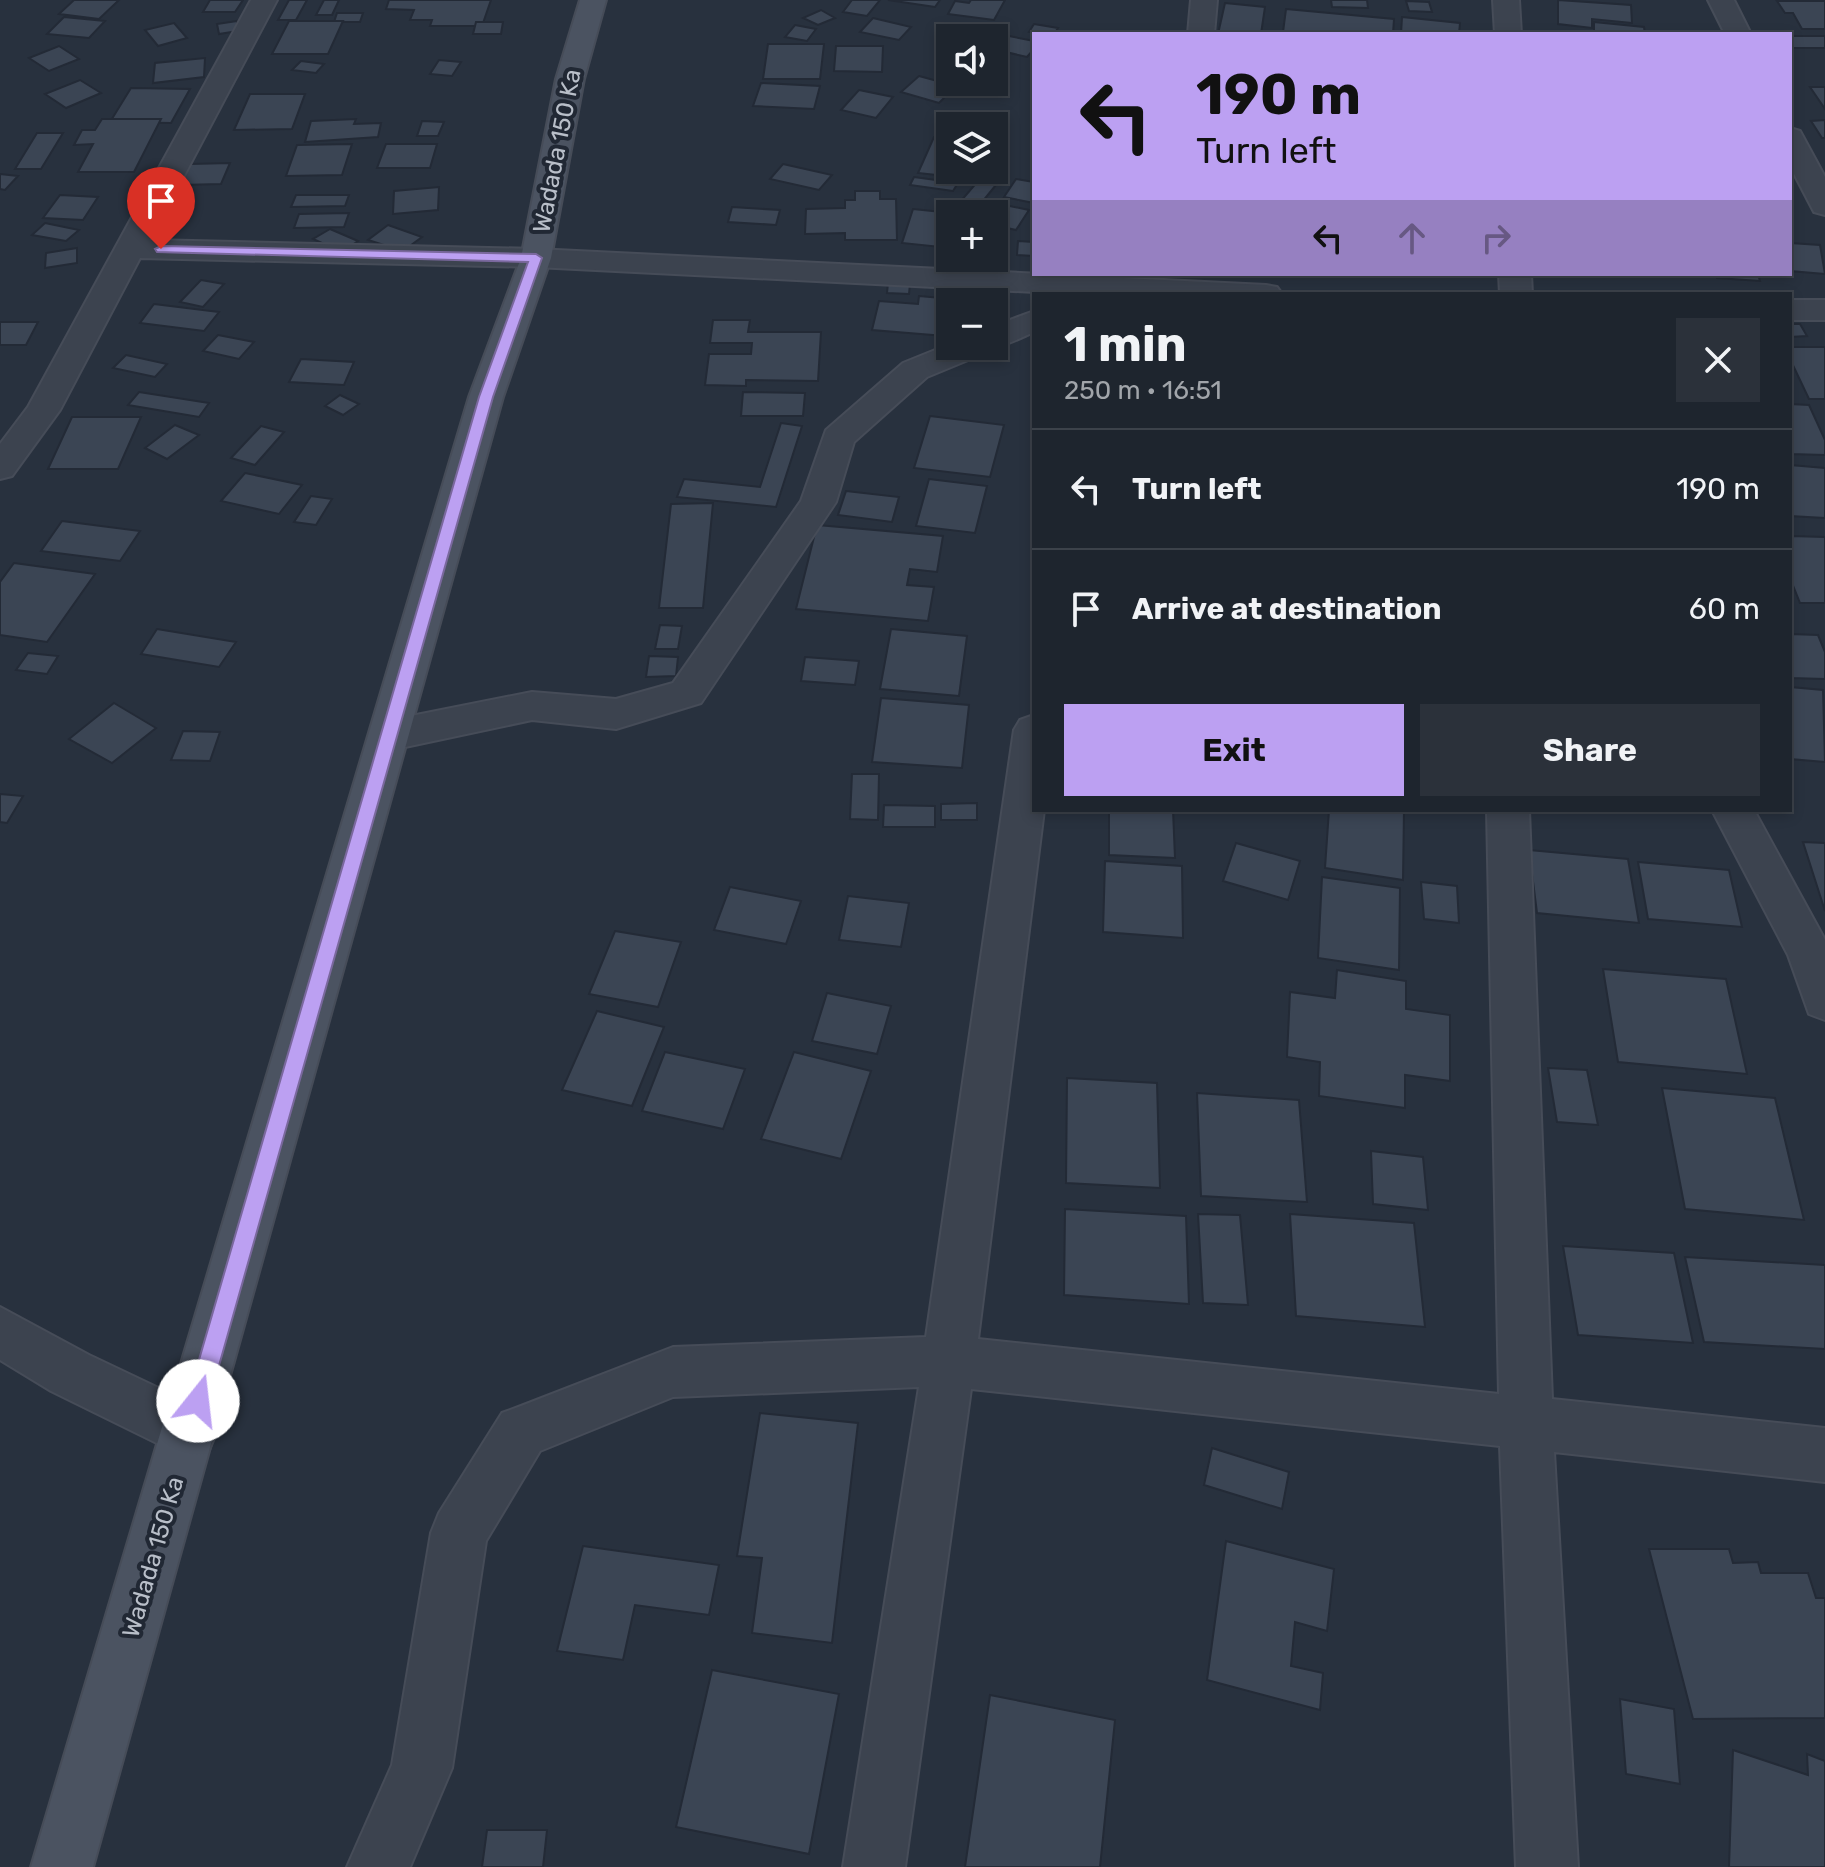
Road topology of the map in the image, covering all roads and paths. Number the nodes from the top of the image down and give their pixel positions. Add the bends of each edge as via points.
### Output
1 (264, 0) edge
2 (593, 0) edge
3 (1204, 0) edge
4 (1506, 0) edge
5 (1721, 0) edge
6 (1201, 32) edge
7 (1508, 32) edge
8 (1737, 32) edge
9 (1792, 141) edge
10 (1825, 206) edge
11 (130, 249) junction
12 (536, 258) junction
13 (1110, 288) edge
14 (1214, 292) edge
15 (1792, 310) edge
16 (1825, 310) edge
17 (1032, 322) edge
18 (1008, 331) edge
19 (939, 360) edge
20 (0, 468) edge
21 (391, 735) junction
22 (1032, 745) edge
23 (1508, 812) edge
24 (1734, 812) edge
25 (1825, 1001) edge
26 (0, 1332) edge
27 (949, 1361) junction
28 (1526, 1422) junction
29 (190, 1431) junction
30 (1825, 1455) edge
31 (62, 1867) edge
32 (378, 1867) edge
33 (874, 1867) edge
34 (1547, 1867) edge

1 - 11 street
2 - 12 street, Wadada 150 Ka via 570,79
3 - 6 street
4 - 7 street
5 - 8 street
9 - 10 street
11 - 12 street
11 - 20 street via 43,410
12 - 13 street
12 - 21 street, Wadada 150 Ka via 486,397
13 - 14 street
15 - 16 street
17 - 18 street
19 - 21 street via 915,370 838,438 818,502 687,693 616,714 532,706
21 - 29 street, Wadada 150 Ka
22 - 27 street
23 - 28 street
24 - 25 street via 1810,954
26 - 29 street via 70,1373
27 - 28 street
27 - 32 street via 673,1372 521,1432 459,1533 422,1768
27 - 33 street
28 - 30 street
28 - 34 street
29 - 31 street, Wadada 150 Ka

